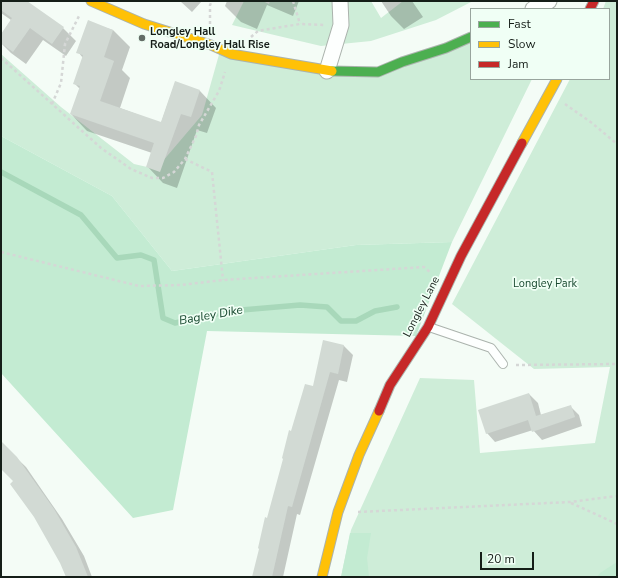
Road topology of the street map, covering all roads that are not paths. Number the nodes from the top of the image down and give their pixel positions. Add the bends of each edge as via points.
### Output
1 (92, 1) edge
2 (340, 1) edge
3 (549, 1) edge
4 (535, 8) edge
5 (470, 36) edge
6 (327, 71) junction
7 (556, 80) edge
8 (428, 327) junction
9 (503, 364) road end
10 (322, 577) edge

1 - 6 street via 144,24 231,54
2 - 6 street via 341,25
3 - 4 street
5 - 6 street via 446,48 378,72
7 - 8 street, Longley Lane via 461,256
8 - 9 lane via 491,348
8 - 10 street, Longley Lane via 390,385 359,455 338,512

